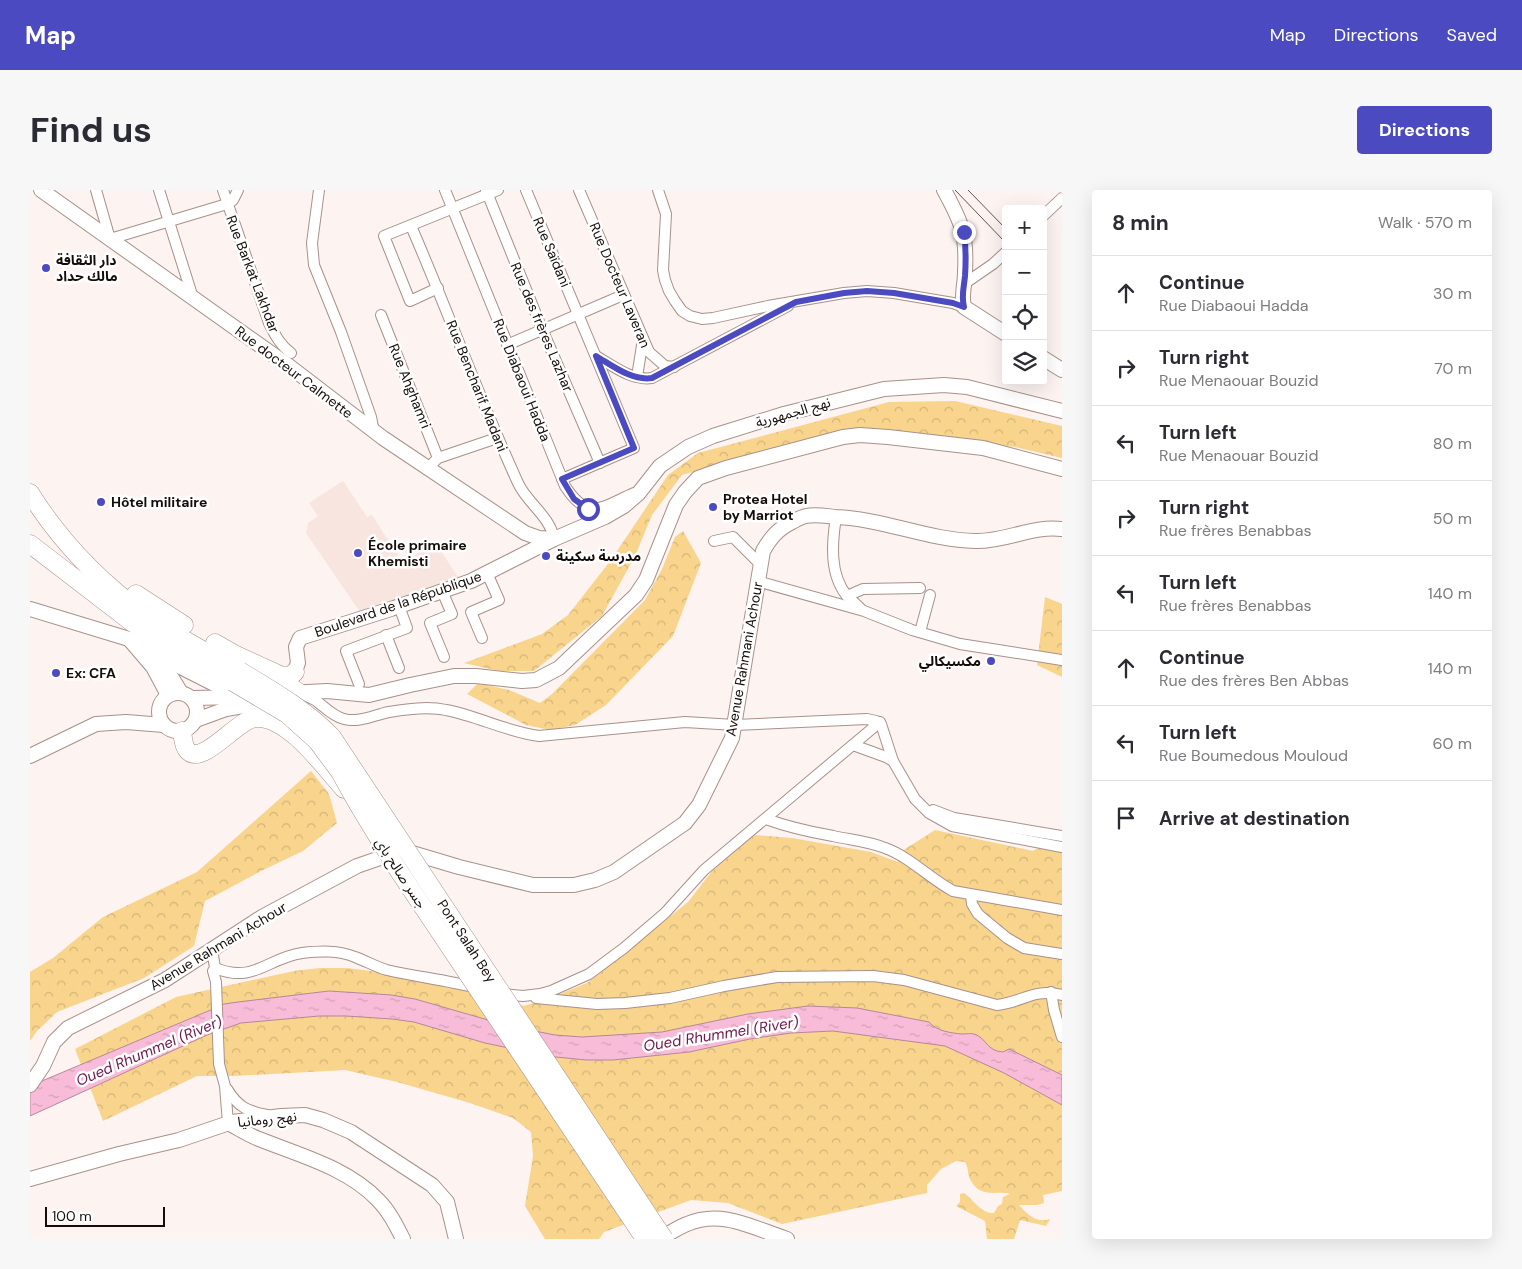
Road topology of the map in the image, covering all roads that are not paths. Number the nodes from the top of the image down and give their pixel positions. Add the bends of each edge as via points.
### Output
1 (41, 190) edge
2 (96, 190) edge
3 (159, 190) edge
4 (223, 190) edge
5 (238, 190) edge
6 (319, 190) edge
7 (445, 190) edge
8 (498, 190) edge
9 (526, 190) edge
10 (579, 190) edge
11 (658, 190) edge
12 (944, 190) edge
13 (487, 192) edge
14 (1062, 198) edge
15 (227, 204) junction
16 (452, 208) junction
17 (1047, 212) edge
18 (169, 222) junction
19 (411, 226) junction
20 (110, 239) junction
21 (1002, 256) edge
22 (964, 284) junction
23 (438, 288) junction
24 (623, 295) junction
25 (193, 298) junction
26 (796, 302) junction
27 (964, 307) junction
28 (578, 313) junction
29 (381, 315) dead end
30 (542, 329) junction
31 (1002, 331) edge
32 (643, 340) junction
33 (507, 345) junction
34 (291, 353) dead end
35 (596, 356) junction
36 (1047, 361) edge
37 (674, 368) junction
38 (1062, 370) edge
39 (636, 378) junction
40 (1062, 411) edge
41 (374, 432) junction
42 (497, 438) junction
43 (438, 458) junction
44 (600, 463) junction
45 (428, 468) junction
46 (1062, 469) edge
47 (562, 479) junction
48 (641, 490) junction
49 (30, 494) edge
50 (836, 517) junction
51 (1062, 530) edge
52 (554, 539) junction
53 (714, 541) dead end
54 (30, 544) edge
55 (78, 555) junction
56 (760, 564) junction
57 (487, 573) junction
58 (757, 581) junction
59 (920, 588) dead end
60 (442, 591) junction
61 (930, 595) dead end
62 (847, 596) junction
63 (399, 606) junction
64 (30, 609) edge
65 (864, 611) junction
66 (920, 632) junction
67 (386, 636) junction
68 (482, 638) dead end
69 (128, 639) junction
70 (153, 653) junction
71 (444, 657) dead end
72 (1062, 660) edge
73 (399, 668) dead end
74 (294, 683) junction
75 (359, 684) dead end
76 (242, 687) junction
77 (181, 695) junction
78 (369, 695) junction
79 (315, 701) junction
80 (159, 708) junction
81 (196, 720) junction
82 (126, 722) junction
83 (880, 722) junction
84 (164, 725) junction
85 (735, 725) junction
86 (182, 731) junction
87 (853, 745) junction
88 (30, 756) edge
89 (893, 761) junction
90 (358, 804) junction
91 (922, 806) junction
92 (766, 819) junction
93 (1062, 836) edge
94 (1062, 847) edge
95 (970, 895) junction
96 (1062, 910) edge
97 (212, 949) junction
98 (1062, 954) edge
99 (215, 968) junction
100 (1057, 994) edge
101 (522, 996) junction
102 (1062, 1037) edge
103 (30, 1085) edge
104 (225, 1086) junction
105 (275, 1116) junction
106 (228, 1123) junction
107 (30, 1180) edge
108 (403, 1239) edge
109 (456, 1239) edge
110 (645, 1239) edge
111 (660, 1239) edge
112 (664, 1239) edge
113 (787, 1239) edge

1 - 20 main road, Rue docteur Calmette
2 - 20 street
3 - 18 street
4 - 15 street, Rue Barkat Lakhdar
5 - 15 street
6 - 41 street via 312,243 314,265 341,332
7 - 16 street, Rue Diabaoui Hadda
8 - 13 street
9 - 28 street, Rue Saïdani
10 - 24 street, Rue Docteur Laveran
11 - 26 street via 666,214 663,270 669,291 682,311 702,319
12 - 22 main road via 964,232
13 - 16 street
13 - 30 street, Rue des frères Lazhar
14 - 17 street
15 - 18 street
15 - 34 street, Rue Barkat Lakhdar via 269,323 284,348
16 - 19 street
16 - 33 street, Rue Diabaoui Hadda
18 - 20 street
18 - 25 street
19 - 23 street, Rue Bencharif Madani
19 - 23 street via 384,236 410,302
20 - 25 main road, Rue docteur Calmette
21 - 22 street
22 - 27 main road
23 - 42 street, Rue Bencharif Madani
24 - 28 street
24 - 32 street, Rue Docteur Laveran
25 - 41 main road, Rue docteur Calmette
26 - 27 street via 867,291
26 - 37 street
27 - 31 main road
28 - 30 street
28 - 35 street, Rue Saïdani
29 - 43 street, Rue Ahghamri
30 - 33 street
30 - 44 street, Rue des frères Lazhar
32 - 37 street, Rue Docteur Laveran via 659,362
32 - 39 street
33 - 47 street, Rue Diabaoui Hadda
35 - 39 street
35 - 44 street, Rue Saïdani via 634,448
36 - 38 main road
37 - 39 street via 652,378
40 - 48 main road, نهج الجمهورية via 967,387 944,385 884,390 784,414 713,436 688,447 660,466
41 - 45 main road, Rue docteur Calmette
42 - 43 street
42 - 52 street, Rue Bencharif Madani via 523,494 551,526
43 - 45 street
44 - 47 street
45 - 52 main road, Rue docteur Calmette via 524,533
46 - 78 main road via 982,448 860,435 726,468 698,478 685,492 668,521 646,580 636,595 550,674 522,681 454,676
47 - 48 street, Rue Diabaoui Hadda via 574,499 588,509
48 - 52 main road, نهج الجمهورية via 624,506
49 - 55 highway
50 - 51 main road, Avenue Rahmani Achour via 857,517 974,541 1044,529
50 - 56 main road, Avenue Rahmani Achour via 804,516 780,528 771,536
50 - 62 street via 834,564 840,586
52 - 57 main road, Boulevard de la République
53 - 56 street via 733,537
54 - 76 highway via 145,631
55 - 74 highway via 182,624
55 - 76 highway via 124,598
56 - 58 main road, Avenue Rahmani Achour
57 - 60 main road, Boulevard de la République
57 - 68 street via 499,600 471,612
58 - 65 street
58 - 85 main road, Avenue Rahmani Achour
59 - 62 street via 863,589
60 - 63 main road, Boulevard de la République
60 - 71 street via 452,614 430,623
61 - 66 street
62 - 65 street
63 - 67 street via 407,628
63 - 74 main road, Boulevard de la République via 300,638 296,647 298,663
64 - 69 main road
65 - 66 street
66 - 72 street via 976,648
67 - 73 street
67 - 75 street via 346,651
69 - 70 main road
69 - 77 main road
70 - 76 main road
70 - 77 main road
74 - 76 main road via 271,694
74 - 78 main road via 327,691
74 - 79 street
76 - 77 main road
76 - 90 highway, جسر صالح باي, bridge via 287,714 308,732 340,772
76 - 112 highway, Pont Salah Bey, bridge via 299,708 332,737
77 - 80 main road via 161,703
77 - 81 main road via 198,708
78 - 79 main road
79 - 81 main road via 226,709
79 - 85 street via 347,720 428,708 471,716 539,736 685,722
80 - 82 main road
80 - 84 main road
81 - 86 main road
82 - 84 main road
82 - 88 main road via 91,726
83 - 85 street via 857,719
83 - 87 street
83 - 89 street
84 - 86 main road via 172,731
85 - 97 main road, Avenue Rahmani Achour via 726,752 693,814 677,830 605,876 574,885 533,885 424,855 394,854 358,866 262,917
86 - 90 highway, bridge via 188,750 200,754 244,721 260,718 282,726 309,749
87 - 89 street
87 - 92 street
89 - 91 street
90 - 110 highway, جسر صالح باي, bridge via 400,873
91 - 93 street via 954,818
91 - 94 street via 952,826
92 - 95 street via 796,829 885,848 902,855 940,884
92 - 101 street via 704,870 665,913 589,974 540,994
95 - 96 street
95 - 98 street via 978,914 1007,938 1024,948
97 - 99 street
97 - 103 main road, Avenue Rahmani Achour via 165,980 68,1028 54,1042
99 - 101 street via 240,974 293,955 336,952 384,969 498,994
99 - 104 street via 220,1064
100 - 101 street via 1038,993 997,1005 904,980 872,976 817,976 778,977 670,998 625,1003 597,1004
100 - 102 street via 1054,1010
104 - 105 street via 241,1107
104 - 106 street
105 - 106 main road, نهج رومانيا
105 - 109 main road, نهج رومانيا via 305,1115 330,1123 351,1132 421,1176 447,1202
106 - 107 main road, نهج رومانيا via 179,1140
106 - 108 main road via 362,1186 390,1214
111 - 113 main road via 686,1224 717,1217

